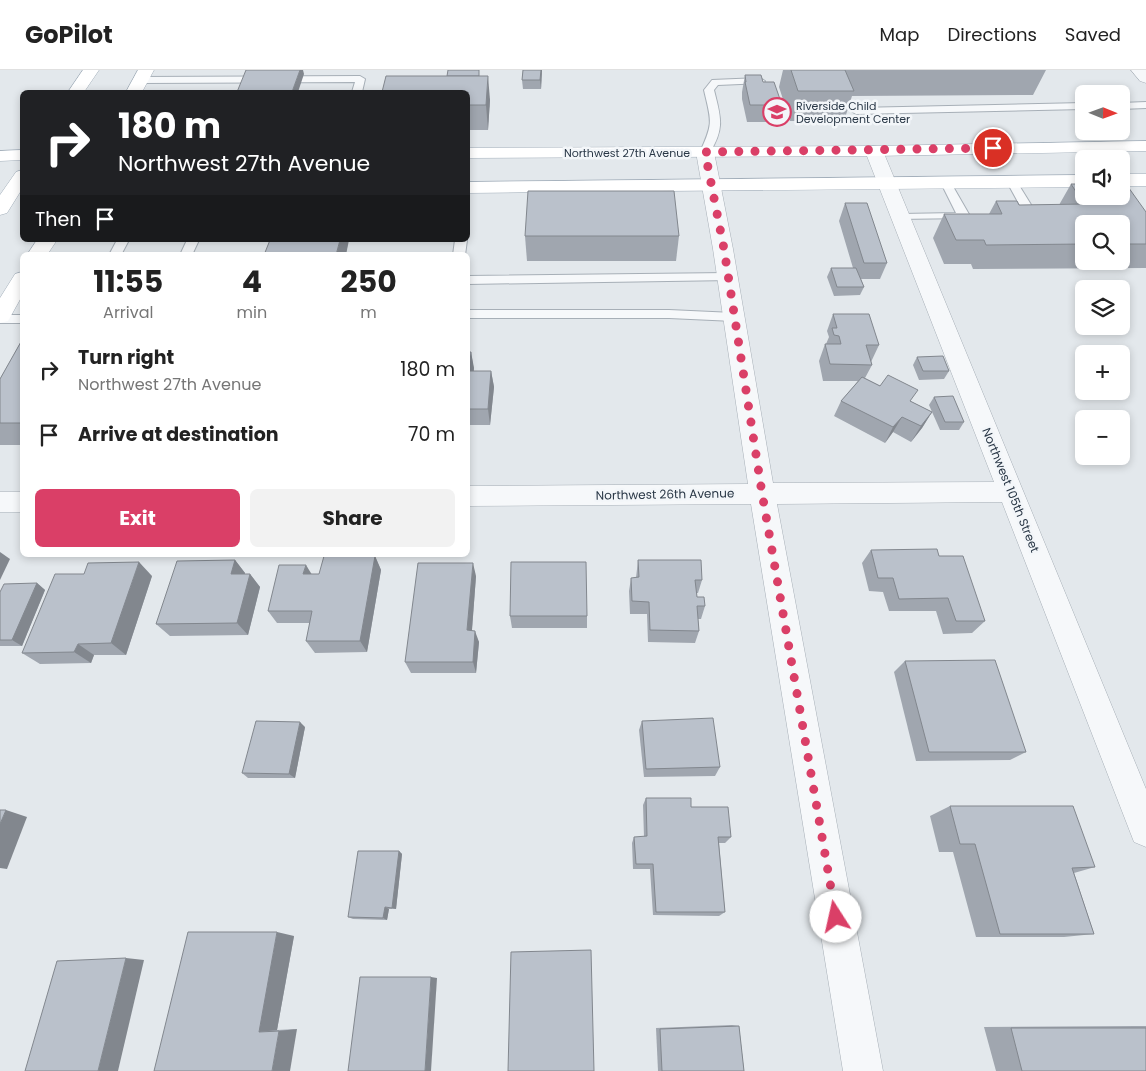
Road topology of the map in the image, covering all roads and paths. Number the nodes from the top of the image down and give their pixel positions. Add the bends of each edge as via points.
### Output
1 (91, 70) edge
2 (1139, 70) edge
3 (1146, 78) edge
4 (226, 79) junction
5 (140, 81) edge
6 (760, 81) edge
7 (77, 90) edge
8 (221, 90) edge
9 (357, 90) edge
10 (1146, 105) edge
11 (1075, 106) edge
12 (1130, 106) edge
13 (856, 111) dead end
14 (1146, 146) edge
15 (874, 150) junction
16 (705, 152) junction
17 (470, 154) edge
18 (0, 156) edge
19 (20, 156) edge
20 (1075, 180) edge
21 (1130, 180) edge
22 (1146, 180) edge
23 (1012, 182) junction
24 (946, 183) junction
25 (887, 184) junction
26 (712, 186) junction
27 (15, 187) edge
28 (470, 188) edge
29 (0, 209) edge
30 (1012, 216) edge
31 (901, 217) junction
32 (728, 277) junction
33 (470, 280) edge
34 (20, 283) edge
35 (470, 314) edge
36 (734, 317) junction
37 (0, 318) edge
38 (20, 319) edge
39 (1012, 492) junction
40 (762, 493) junction
41 (470, 496) edge
42 (0, 502) edge
43 (20, 502) edge
44 (1146, 830) edge
45 (863, 1071) edge

1 - 7 main road
2 - 3 street
4 - 5 lane
4 - 8 lane
4 - 9 lane via 360,79
6 - 16 lane via 715,82 709,90 715,130
10 - 12 lane
11 - 13 lane
14 - 15 main road, Northwest 27th Avenue
15 - 16 main road, Northwest 27th Avenue
15 - 25 street, Northwest 105th Street
16 - 17 main road, Northwest 27th Avenue
16 - 26 street
18 - 19 main road
20 - 23 main road
21 - 22 main road
23 - 24 main road
23 - 30 lane via 1032,216
24 - 25 main road
24 - 31 lane via 968,216
25 - 26 main road
25 - 31 street, Northwest 105th Street
26 - 28 main road
26 - 32 street
27 - 29 main road
31 - 39 street, Northwest 105th Street
32 - 33 lane
32 - 36 street
34 - 37 main road
35 - 36 lane
36 - 40 street
37 - 38 lane
39 - 40 street, Northwest 26th Avenue
39 - 44 street, Northwest 105th Street
40 - 41 street, Northwest 26th Avenue
40 - 45 street
42 - 43 street

